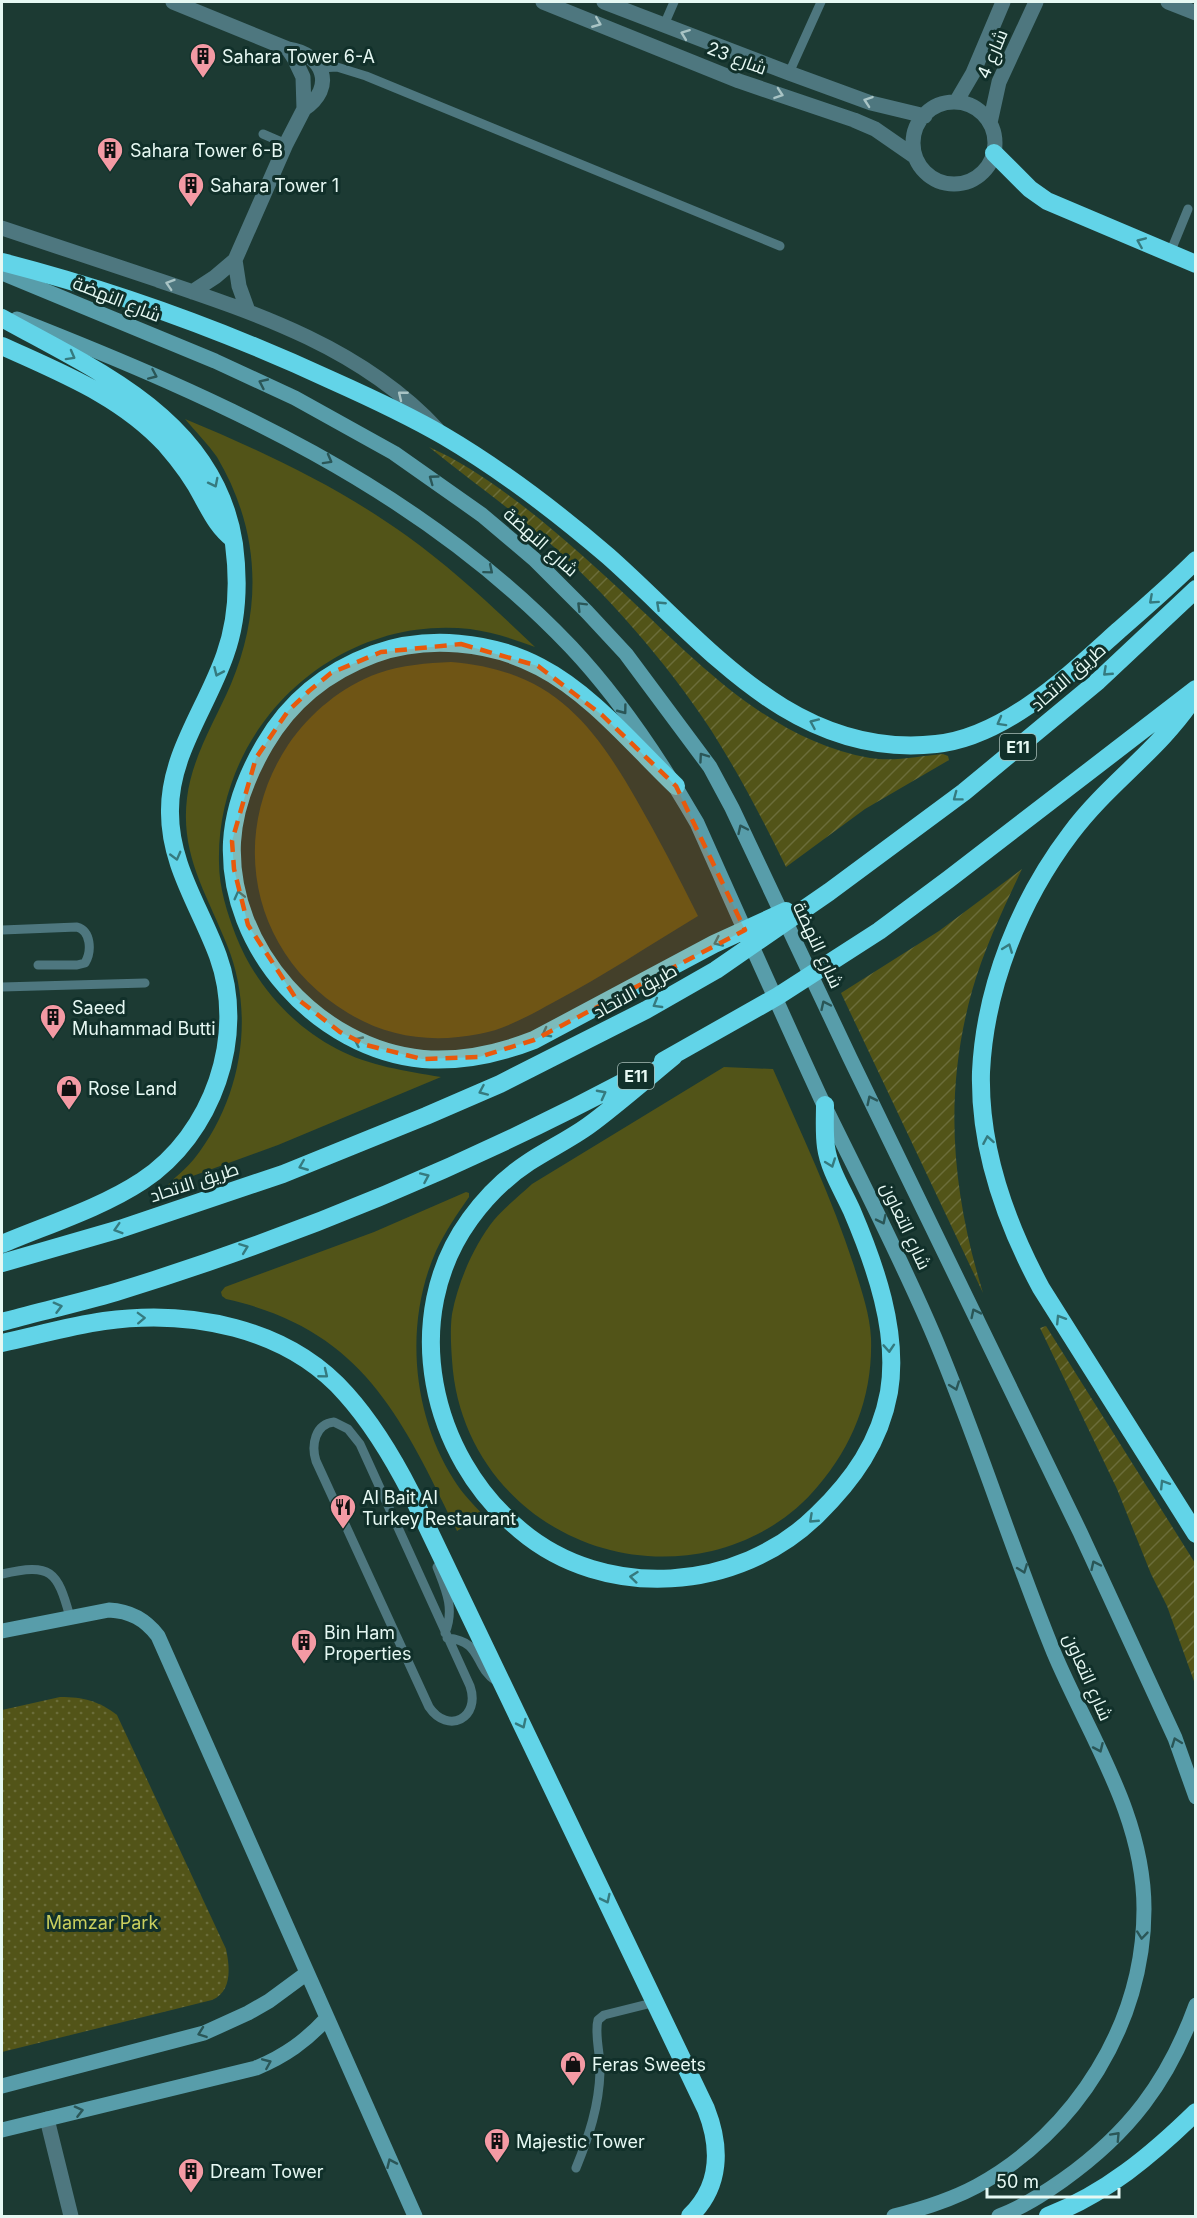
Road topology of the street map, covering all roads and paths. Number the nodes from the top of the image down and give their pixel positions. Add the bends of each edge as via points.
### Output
1 (173, 2) edge
2 (543, 2) edge
3 (604, 2) edge
4 (674, 2) edge
5 (821, 2) edge
6 (1003, 2) edge
7 (1168, 2) edge
8 (1038, 3) edge
9 (1196, 13) edge
10 (664, 25) junction
11 (288, 50) junction
12 (320, 68) junction
13 (789, 73) junction
14 (956, 102) junction
15 (304, 109) junction
16 (925, 116) junction
17 (990, 123) junction
18 (263, 134) dead end
19 (286, 144) junction
20 (994, 153) junction
21 (914, 156) junction
22 (1188, 209) dead end
23 (2, 228) edge
24 (780, 246) dead end
25 (1170, 254) junction
26 (235, 260) junction
27 (2, 262) edge
28 (1196, 264) edge
29 (2, 273) edge
30 (192, 291) junction
31 (248, 311) junction
32 (2, 312) edge
33 (2, 318) edge
34 (2, 346) edge
35 (444, 436) junction
36 (233, 538) junction
37 (1196, 560) edge
38 (1196, 589) edge
39 (1196, 689) edge
40 (1196, 695) edge
41 (676, 786) junction
42 (829, 892) junction
43 (2, 930) edge
44 (38, 965) dead end
45 (145, 983) dead end
46 (2, 987) edge
47 (674, 1056) junction
48 (850, 1058) joint
49 (825, 1105) junction
50 (2, 1244) edge
51 (2, 1263) edge
52 (2, 1322) edge
53 (2, 1343) edge
54 (1196, 1534) edge
55 (435, 1544) junction
56 (2, 1574) edge
57 (70, 1617) junction
58 (2, 1631) edge
59 (446, 1636) junction
60 (504, 1685) junction
61 (1196, 1797) edge
62 (307, 1973) junction
63 (656, 2002) junction
64 (1196, 2005) edge
65 (327, 2018) junction
66 (2, 2086) edge
67 (1196, 2112) edge
68 (47, 2119) junction
69 (2, 2130) edge
70 (576, 2168) dead end
71 (71, 2217) edge
72 (415, 2217) edge
73 (690, 2217) edge
74 (894, 2217) edge
75 (999, 2217) edge
76 (1048, 2217) edge

1 - 11 street
2 -> 21 street, شارع 23 via 740,81 854,120 875,129
3 - 10 street, شارع 23
4 - 10 lane
5 - 13 lane
6 - 14 street, شارع 4 via 973,73
7 - 9 street
8 - 17 street, شارع 4 via 999,82
13 -> 10 street, شارع 23
11 - 12 street via 306,53
11 - 15 street via 303,77
12 - 15 street via 322,88
12 - 24 lane via 337,67 366,76
16 -> 13 street, شارع 23 via 871,103
14 - 16 street via 935,106
14 - 17 street via 975,108
15 - 19 street
16 - 21 street via 916,125 912,140
17 - 20 street
18 - 19 lane
19 - 26 street
20 - 21 street via 978,177 953,185 929,176
25 -> 20 highway via 1047,201
22 - 25 lane
30 -> 23 street
25 - 28 highway
26 - 30 street
26 - 31 street
27 - 35 highway via 149,306 263,348
48 -> 29 main road, شارع النهضة via 710,767 626,654 534,559 455,494 377,442 204,356
30 - 31 street
35 -> 31 street via 400,393 352,361
32 -> 41 main road via 113,357 276,432 360,478 423,519 486,567 572,648 644,738
33 -> 36 highway via 123,386 162,415 207,469 225,506
34 - 36 highway via 78,380 126,408 166,446 203,497 214,520
37 -> 35 highway via 1056,685 999,724 938,744 852,738 764,697 606,555 515,483
36 -> 50 highway via 237,562 231,635 176,763 170,811 176,858 225,981 228,1031 218,1080 209,1103 182,1146 164,1164 123,1193
38 -> 42 highway, طريق الاتحاد / E11 via 1098,681 964,792
39 - 47 highway, E11 via 879,931
54 -> 40 highway via 1026,1259 993,1168 981,1072 988,1017 1001,968 1042,875 1071,832 1160,742
42 -> 41 highway via 714,944 534,1040 489,1055 451,1060 412,1057 366,1045 316,1016 276,975 248,925 239,898 232,841 245,785 256,758 282,718 309,691 331,674 381,652 407,646 461,644 514,655 562,680 583,696
41 - 49 main road, شارع التعاون
42 -> 51 highway, طريق الاتحاد / E11 via 716,970 500,1084 283,1174 120,1229
43 - 44 lane via 77,927 87,933 89,955 85,963
45 - 46 lane
49 -> 47 highway via 828,1156 870,1252 888,1333 889,1391 865,1459 809,1523 761,1555 736,1566 709,1574 662,1579 597,1571 545,1548 520,1531 476,1483 450,1436 433,1383 430,1336 435,1299 454,1246 485,1200 527,1163 593,1122
52 -> 47 highway, E11 via 207,1262 393,1191 496,1146
61 -> 48 main road, شارع التعاون via 1175,1738 1080,1532
49 -> 74 main road, شارع التعاون via 892,1241 953,1381 1055,1654 1124,1806 1143,1878 1144,1915 1134,1982 1113,2041 1079,2099 1030,2151 1001,2172 965,2192
53 -> 55 highway via 102,1321 167,1317 199,1320 264,1338 295,1353 345,1393 383,1443
55 - 59 lane via 437,1565 450,1603
55 - 60 highway
56 - 57 lane via 32,1568 48,1573 60,1585
57 - 58 main road
57 - 62 main road via 120,1610 140,1618 158,1635
59 - 59 lane via 473,1695 468,1713 452,1722 434,1715 429,1707 316,1461 316,1438 325,1425 343,1425 360,1444
59 - 60 lane via 469,1644 489,1675
60 -> 63 highway
62 - 65 main road
62 -> 66 main road via 258,2007 204,2033
63 - 70 lane via 598,2020 598,2100
63 - 73 highway via 714,2129 715,2172 708,2192
75 -> 64 main road via 1041,2196 1107,2146 1165,2073
68 -> 65 main road via 256,2068 295,2048
72 -> 65 main road
67 - 76 highway via 1131,2170
68 - 69 main road
68 - 71 street

